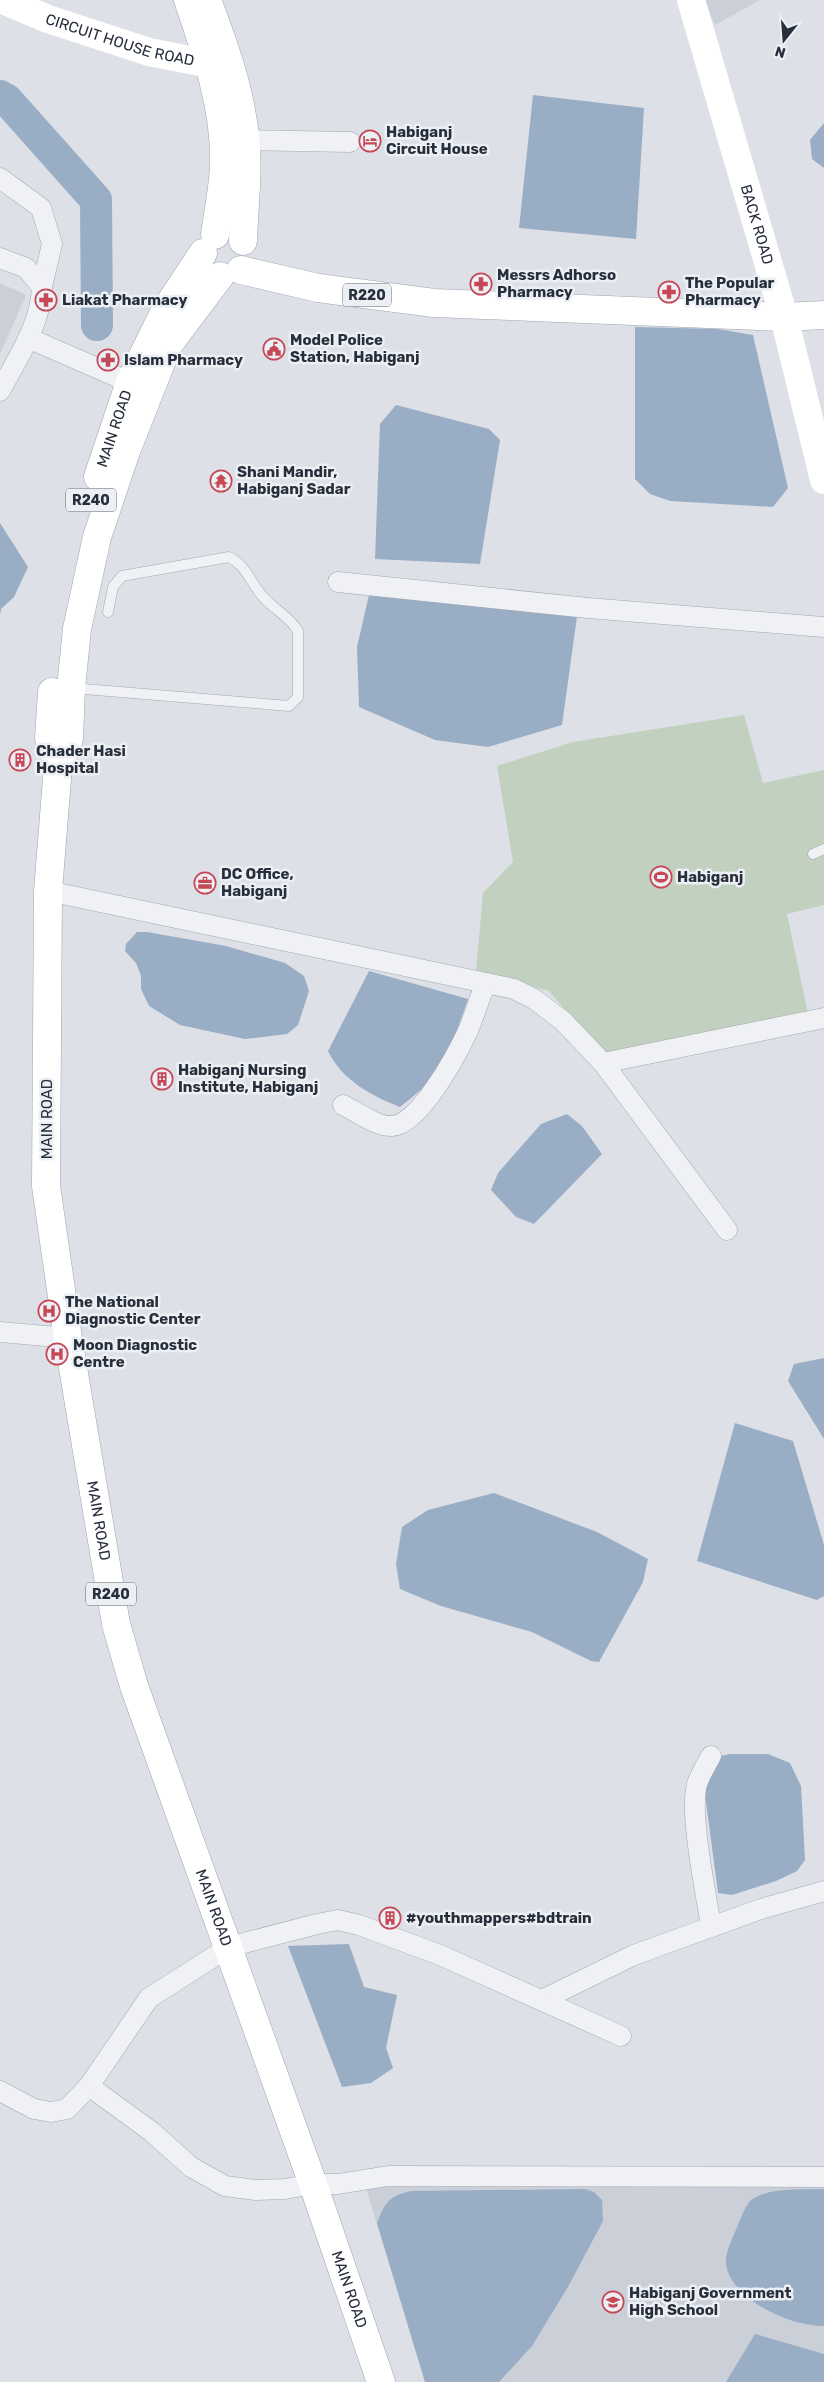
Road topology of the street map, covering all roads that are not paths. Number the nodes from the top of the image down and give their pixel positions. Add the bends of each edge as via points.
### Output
1 (3, 0) edge
2 (188, 0) edge
3 (207, 0) edge
4 (691, 0) edge
5 (210, 64) junction
6 (234, 140) junction
7 (350, 142) dead end
8 (0, 178) edge
9 (209, 244) junction
10 (0, 258) edge
11 (238, 260) junction
12 (42, 287) junction
13 (824, 315) edge
14 (784, 318) junction
15 (28, 338) junction
16 (139, 386) junction
17 (0, 391) edge
18 (824, 480) edge
19 (338, 582) dead end
20 (108, 612) dead end
21 (824, 627) edge
22 (71, 688) junction
23 (58, 766) junction
24 (824, 850) edge
25 (813, 854) dead end
26 (48, 891) junction
27 (486, 983) junction
28 (824, 1018) edge
29 (603, 1063) junction
30 (343, 1105) dead end
31 (727, 1230) dead end
32 (0, 1332) edge
33 (68, 1338) junction
34 (711, 1756) dead end
35 (824, 1891) edge
36 (711, 1927) junction
37 (228, 1948) junction
38 (542, 2000) junction
39 (621, 2036) dead end
40 (89, 2086) junction
41 (0, 2091) edge
42 (824, 2178) edge
43 (313, 2184) junction
44 (381, 2382) edge

1 - 5 main road, CIRCUIT HOUSE ROAD via 48,19 148,52
2 - 5 main road, MAIN ROAD / R240
3 - 6 main road, MAIN ROAD / R240 via 230,61 240,102
4 - 14 main road, BACK ROAD
5 - 6 main road, MAIN ROAD / R240
6 - 7 street
6 - 9 main road, MAIN ROAD / R240 via 224,167
6 - 11 main road, MAIN ROAD / R240
8 - 12 street via 41,208 52,244
9 - 11 main road via 230,233
9 - 11 main road via 207,268
9 - 16 main road, MAIN ROAD / R240 via 166,309
10 - 12 street via 26,268
11 - 14 main road, R220 via 318,288 434,303
11 - 16 main road, MAIN ROAD / R240 via 168,345
12 - 15 street via 42,300
13 - 14 main road, R220
14 - 18 main road, BACK ROAD
15 - 16 street
15 - 17 street
16 - 22 main road, MAIN ROAD / R240 via 97,537 77,629
16 - 23 main road, MAIN ROAD / R240 via 88,508 69,579 54,662 49,738
19 - 21 street via 588,608
20 - 22 lane via 113,588 122,576 229,557 241,564 257,590 294,623 298,631 298,697 289,706
22 - 23 main road, MAIN ROAD / R240 via 69,738
23 - 26 main road, MAIN ROAD / R240
24 - 25 lane
26 - 27 street
26 - 33 main road, MAIN ROAD / R240 via 46,1186
27 - 29 street via 514,989 534,999 563,1021
27 - 30 street via 466,1034 441,1079 416,1113 404,1123 391,1126 377,1123
28 - 29 street
29 - 31 street
32 - 33 street
33 - 37 main road, MAIN ROAD / R240 via 116,1624 134,1686
34 - 36 street via 695,1794 696,1824
35 - 36 street
36 - 38 street via 634,1955
37 - 38 street via 338,1920 359,1924 440,1955
37 - 40 street via 149,1998
37 - 43 main road, MAIN ROAD / R240
38 - 39 street
40 - 41 street via 67,2109 51,2112 34,2109
40 - 43 street via 152,2132 191,2167 226,2186 256,2190
42 - 43 street via 388,2176 338,2184
43 - 44 main road, MAIN ROAD / R240

